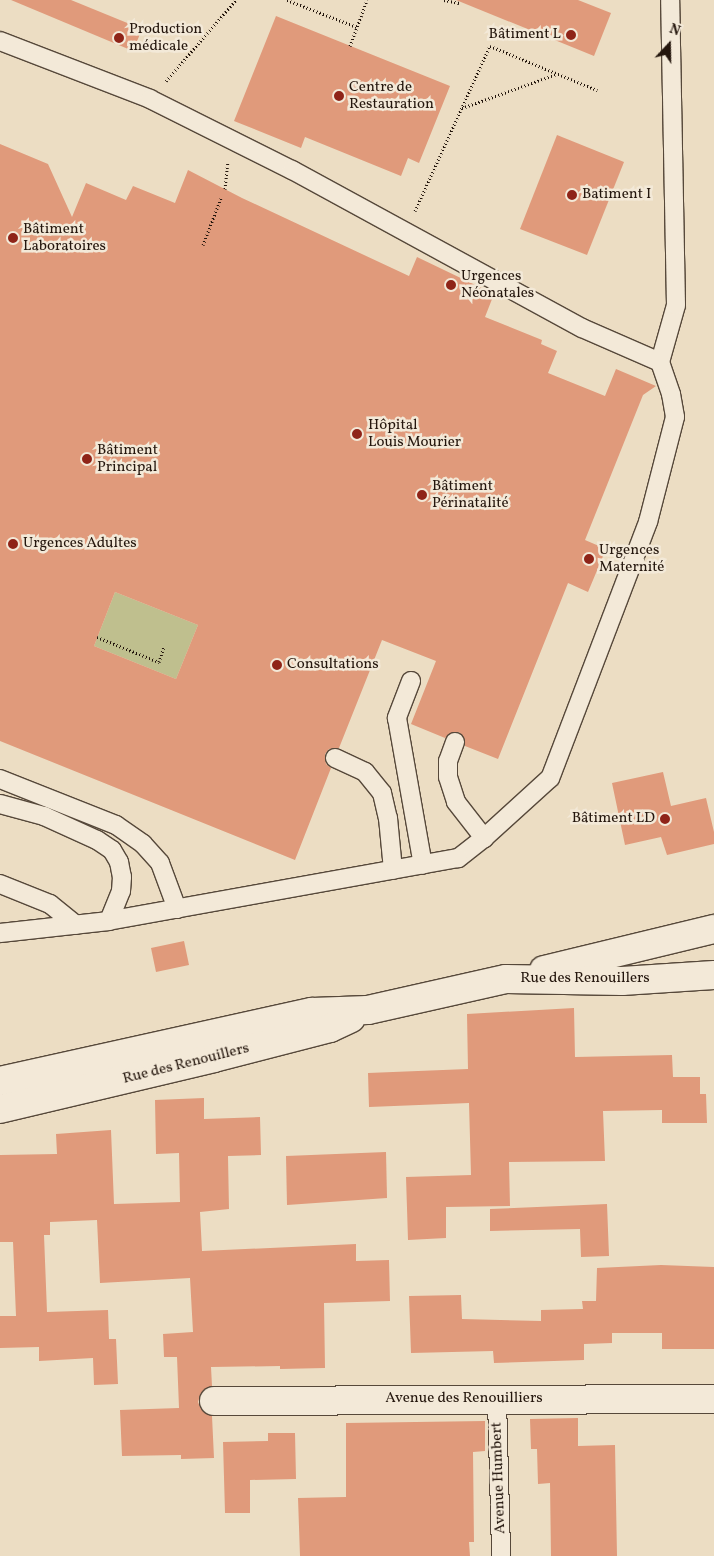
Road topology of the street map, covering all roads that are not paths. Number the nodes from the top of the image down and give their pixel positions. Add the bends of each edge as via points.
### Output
1 (670, 0) edge
2 (0, 41) edge
3 (660, 362) junction
4 (411, 681) dead end
5 (455, 742) dead end
6 (335, 758) dead end
7 (0, 779) edge
8 (0, 804) edge
9 (484, 838) junction
10 (423, 865) junction
11 (394, 870) junction
12 (0, 884) edge
13 (177, 909) junction
14 (109, 922) junction
15 (76, 925) junction
16 (714, 929) edge
17 (0, 933) edge
18 (714, 976) edge
19 (506, 979) junction
20 (368, 1010) junction
21 (0, 1081) edge
22 (0, 1109) edge
23 (497, 1399) junction
24 (714, 1399) edge
25 (214, 1400) dead end
26 (502, 1556) edge

1 - 3 lane via 676,305
2 - 3 lane via 150,99 292,170 582,328
3 - 9 lane via 675,417 648,522 550,778
4 - 10 lane via 397,718
5 - 9 lane via 448,761 448,777 456,802
6 - 11 lane via 365,772 382,793
7 - 13 lane via 116,825 143,844 160,863
8 - 14 lane via 44,816 112,850 122,877 121,891
9 - 10 lane via 458,858
10 - 11 lane
11 - 13 lane
12 - 15 lane via 50,904
13 - 14 lane
14 - 15 lane
15 - 17 lane
16 - 19 street
18 - 19 street, Rue des Renouillers via 622,981
19 - 20 street, Rue des Renouillers
20 - 21 street, Rue des Renouillers via 312,1012
20 - 22 street, Rue des Renouillers via 330,1028
23 - 24 street, Avenue des Renouilliers
23 - 25 street, Avenue des Renouilliers
23 - 26 lane, Avenue Humbert

